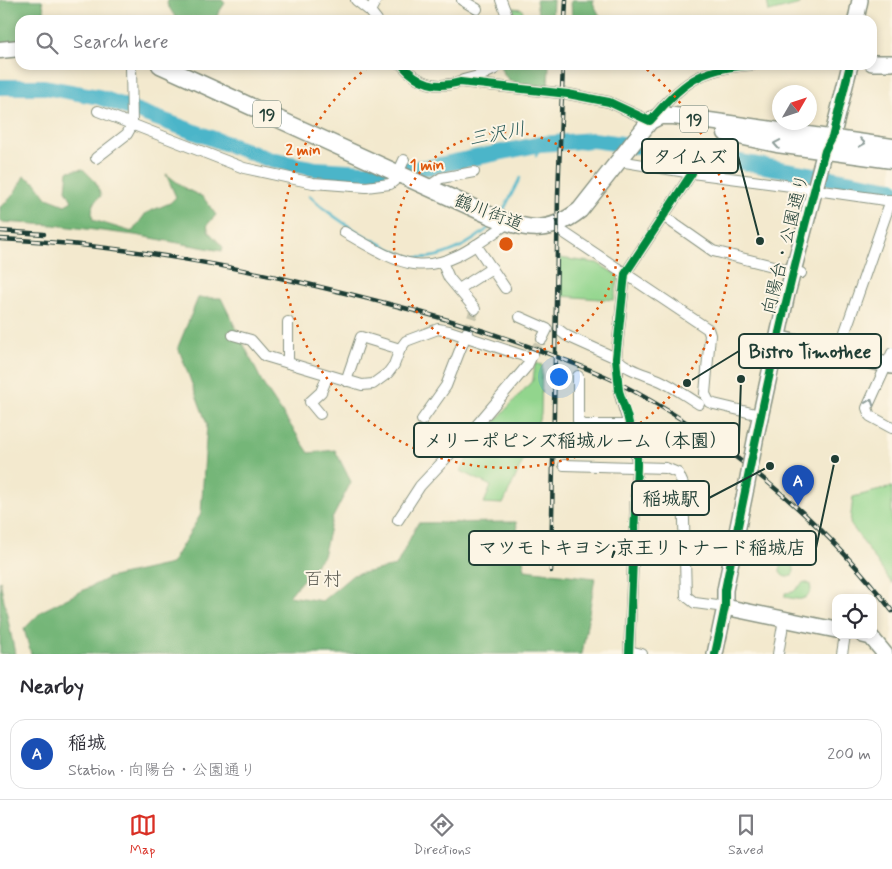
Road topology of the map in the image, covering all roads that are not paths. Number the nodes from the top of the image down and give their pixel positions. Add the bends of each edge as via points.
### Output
1 (356, 0) edge
2 (376, 0) edge
3 (462, 0) edge
4 (501, 0) edge
5 (860, 0) edge
6 (477, 9) dead end
7 (370, 11) junction
8 (373, 15) edge
9 (507, 15) edge
10 (857, 15) edge
11 (15, 48) edge
12 (0, 50) edge
13 (877, 63) edge
14 (892, 63) edge
15 (131, 70) edge
16 (171, 70) edge
17 (407, 70) edge
18 (493, 70) edge
19 (715, 70) edge
20 (849, 70) edge
21 (460, 82) junction
22 (98, 111) dead end
23 (132, 122) junction
24 (650, 122) junction
25 (830, 147) junction
26 (892, 147) edge
27 (96, 158) dead end
28 (620, 158) junction
29 (892, 160) edge
30 (400, 169) junction
31 (474, 172) dead end
32 (692, 173) junction
33 (421, 184) junction
34 (819, 187) junction
35 (892, 200) edge
36 (663, 216) junction
37 (500, 220) junction
38 (554, 226) junction
39 (344, 232) dead end
40 (476, 245) junction
41 (442, 262) junction
42 (492, 268) junction
43 (797, 272) junction
44 (625, 274) junction
45 (505, 288) dead end
46 (459, 290) junction
47 (475, 309) dead end
48 (520, 317) dead end
49 (288, 322) dead end
50 (559, 330) dead end
51 (466, 334) junction
52 (233, 335) dead end
53 (542, 339) dead end
54 (785, 340) junction
55 (400, 348) junction
56 (838, 352) junction
57 (616, 358) junction
58 (890, 361) edge
59 (288, 363) junction
60 (618, 374) dead end
61 (328, 375) junction
62 (578, 376) dead end
63 (346, 381) junction
64 (619, 391) dead end
65 (699, 404) dead end
66 (320, 414) dead end
67 (760, 415) junction
68 (422, 420) dead end
69 (629, 425) junction
70 (892, 428) edge
71 (760, 438) junction
72 (564, 465) dead end
73 (637, 466) junction
74 (398, 520) dead end
75 (634, 544) junction
76 (555, 550) dead end
77 (725, 607) junction
78 (784, 619) junction
79 (832, 629) edge
80 (844, 639) edge
81 (868, 639) edge
82 (882, 651) edge
83 (629, 652) edge
84 (642, 654) edge
85 (715, 654) edge
86 (778, 654) edge
87 (842, 654) edge

1 - 7 street
2 - 7 street
3 - 6 street
4 - 9 street
5 - 10 street
7 - 8 street
11 - 12 main road
13 - 14 street
15 - 23 street
16 - 30 main road, 鶴川街道 / 19 via 375,163
17 - 21 street via 424,82 443,85
18 - 21 street
19 - 24 street via 692,80
20 - 25 street, 向陽台・公園通り
21 - 24 street via 609,102
22 - 23 street
23 - 27 street via 127,134
23 - 30 street via 244,168 284,178 366,187 392,184
24 - 25 main road, 19 via 660,116 674,116
24 - 28 main road, 鶴川街道 / 19
25 -> 26 main road, 19
25 - 29 main road, 19
25 - 34 street, 向陽台・公園通り
28 - 32 street
28 - 38 main road, 鶴川街道 / 19 via 580,210
30 - 33 main road, 鶴川街道 / 19
31 - 33 street
32 - 34 street
32 - 36 street
33 - 37 main road, 鶴川街道 / 19
34 - 35 street
34 - 43 street, 向陽台・公園通り
35 - 56 street
36 - 43 street via 713,251
36 - 44 street
37 - 38 main road, 鶴川街道 / 19 via 530,228
37 - 40 street
38 - 44 street
39 - 41 street via 406,262
40 - 41 street
40 - 42 street
41 - 46 street
42 - 45 street
42 - 46 street
43 - 54 street, 向陽台・公園通り
43 - 67 street, 向陽台・公園通り
44 - 57 street
44 - 67 street via 708,329 705,394 710,402
46 - 47 street
48 - 53 street via 547,329
49 - 59 street
50 - 57 street
51 - 55 street via 438,329 406,341
51 - 68 street via 446,386
51 - 74 street via 532,356 476,426 420,486
52 - 59 street via 251,340 265,356
54 - 56 street
54 - 71 street, 向陽台・公園通り
55 - 63 street via 394,365 373,384
55 - 63 street via 361,337
56 - 58 street
57 - 60 street
57 - 65 street
70 -> 58 street via 870,416 867,408
59 - 61 street
61 - 63 street
61 - 66 street via 321,392 310,402
62 - 69 street via 578,420 584,425
64 - 69 street
67 - 71 street, 向陽台・公園通り
69 - 73 street
71 - 77 street, 向陽台・公園通り via 733,591
72 - 73 street
73 - 75 street
73 - 77 street via 666,468 681,478 686,596 695,603
75 - 76 street
75 - 83 street
77 - 78 street
77 - 85 street, 向陽台・公園通り
78 - 79 street
78 - 86 street
80 - 87 street
81 - 82 street
83 - 84 street

